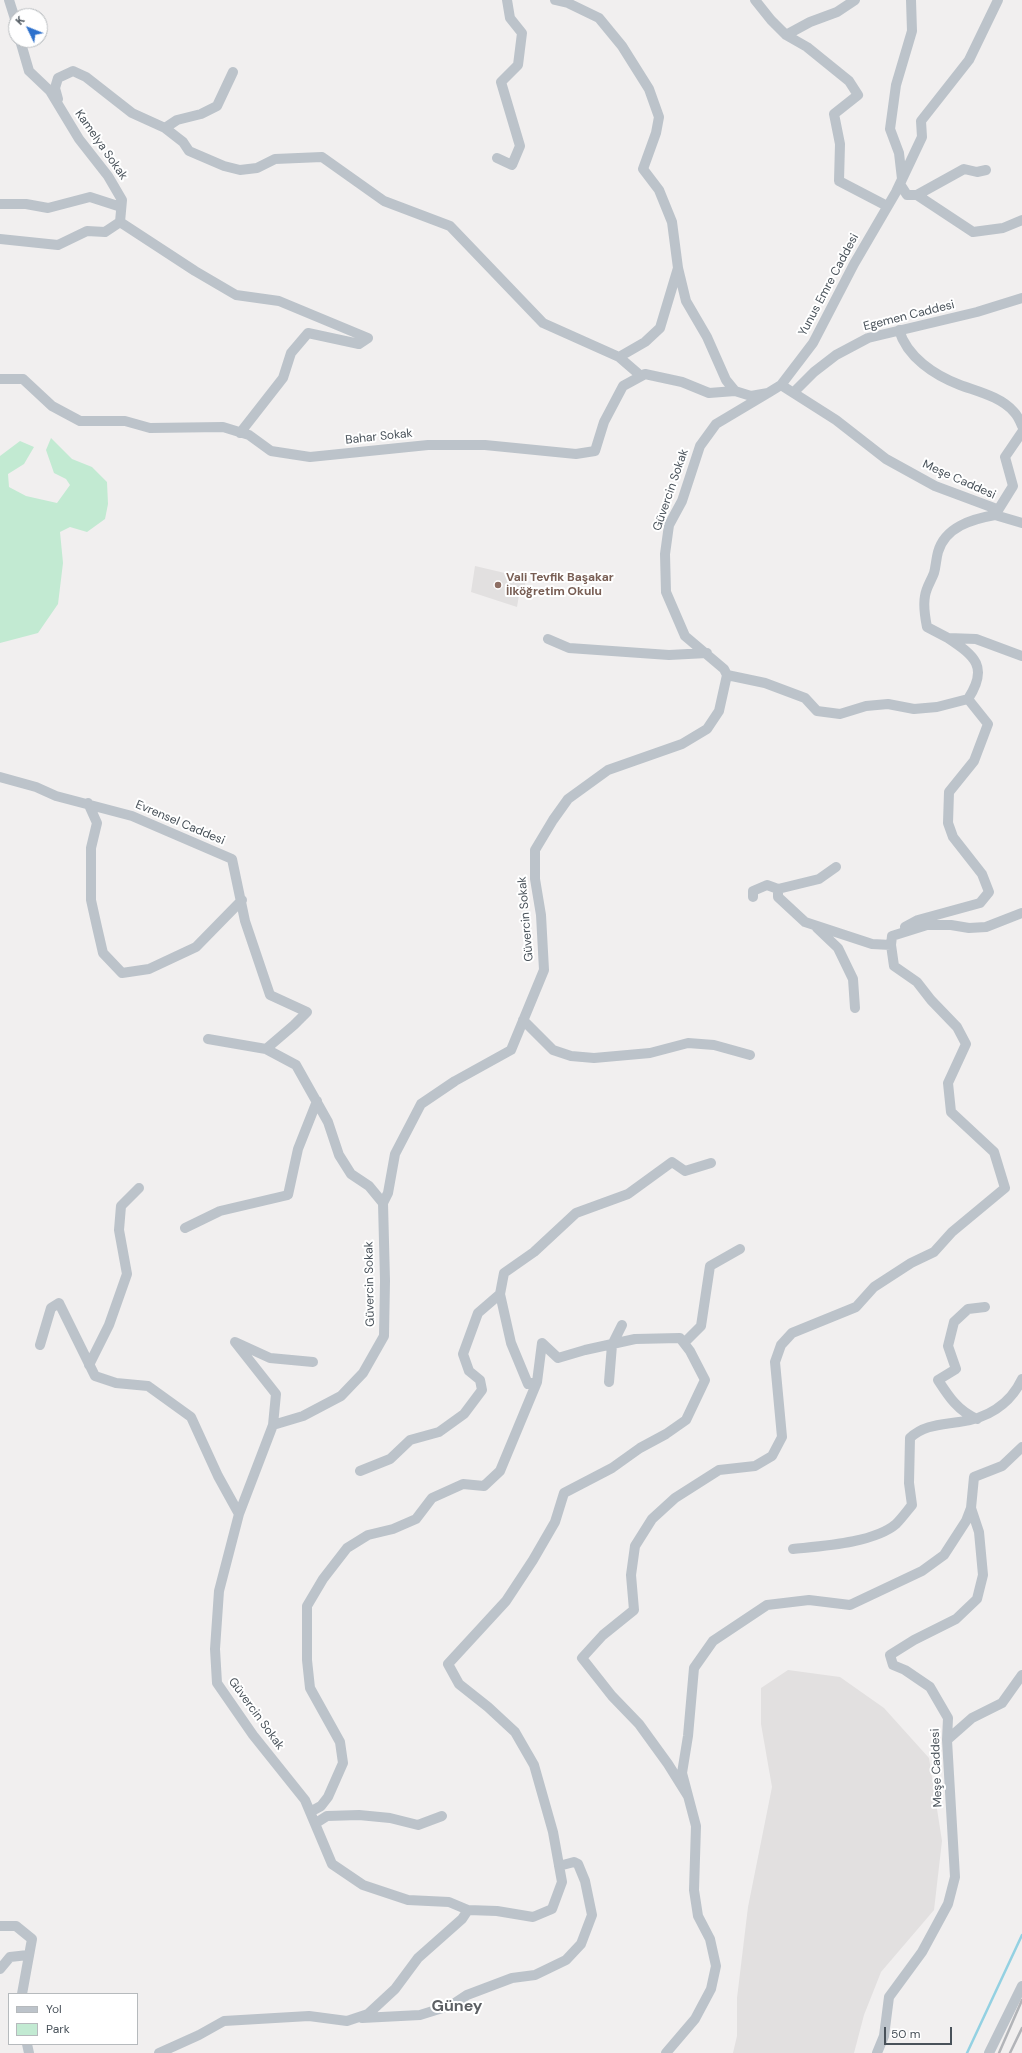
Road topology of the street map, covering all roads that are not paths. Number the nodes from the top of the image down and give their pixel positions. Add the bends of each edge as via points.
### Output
1 (507, 0) edge
2 (555, 0) edge
3 (755, 0) edge
4 (855, 0) edge
5 (911, 0) edge
6 (998, 0) edge
7 (786, 35) junction
8 (22, 48) edge
9 (232, 72) dead end
10 (59, 104) junction
11 (165, 128) junction
12 (497, 158) dead end
13 (986, 170) dead end
14 (901, 182) junction
15 (918, 195) junction
16 (0, 204) edge
17 (887, 206) junction
18 (121, 207) junction
19 (1022, 220) edge
20 (120, 222) junction
21 (0, 240) edge
22 (678, 268) junction
23 (1022, 298) edge
24 (899, 330) junction
25 (619, 357) junction
26 (641, 376) junction
27 (0, 380) edge
28 (781, 386) junction
29 (735, 391) junction
30 (794, 392) junction
31 (768, 393) junction
32 (1022, 426) edge
33 (240, 432) junction
34 (1022, 432) edge
35 (995, 515) junction
36 (1022, 522) edge
37 (948, 638) junction
38 (548, 639) dead end
39 (707, 653) junction
40 (1022, 656) edge
41 (727, 675) junction
42 (968, 699) junction
43 (0, 776) edge
44 (88, 803) junction
45 (836, 866) dead end
46 (778, 889) junction
47 (753, 897) dead end
48 (242, 900) junction
49 (1022, 913) edge
50 (814, 925) junction
51 (891, 941) junction
52 (855, 1008) dead end
53 (523, 1020) junction
54 (208, 1039) dead end
55 (266, 1049) junction
56 (750, 1056) dead end
57 (317, 1101) junction
58 (710, 1163) dead end
59 (139, 1188) dead end
60 (383, 1203) junction
61 (185, 1228) dead end
62 (740, 1249) dead end
63 (500, 1294) junction
64 (985, 1307) dead end
65 (622, 1325) dead end
66 (684, 1343) junction
67 (40, 1345) dead end
68 (612, 1345) junction
69 (313, 1362) dead end
70 (89, 1364) junction
71 (1022, 1379) edge
72 (537, 1382) junction
73 (609, 1382) dead end
74 (976, 1419) junction
75 (273, 1424) junction
76 (1022, 1447) edge
77 (360, 1472) dead end
78 (971, 1508) junction
79 (239, 1514) junction
80 (793, 1549) dead end
81 (1022, 1675) edge
82 (947, 1740) junction
83 (688, 1796) junction
84 (310, 1812) junction
85 (442, 1816) dead end
86 (316, 1823) junction
87 (559, 1866) junction
88 (468, 1910) junction
89 (0, 1926) edge
90 (28, 1955) junction
91 (0, 1969) edge
92 (1022, 1986) edge
93 (22, 1993) edge
94 (356, 2018) junction
95 (159, 2053) edge
96 (666, 2053) edge
97 (877, 2053) edge
98 (989, 2053) edge

1 - 12 street via 510,18 522,33 518,65 501,82 520,146 512,165
2 - 22 street via 568,3 599,18 622,46 649,89 658,117 656,133 643,169 659,190 672,222
3 - 7 street
4 - 7 street via 837,12
5 - 14 street via 912,31 896,85 890,129 899,153
6 - 14 street, Yunus Emre Caddesi via 969,60 921,121 922,137
7 - 17 street via 807,47 849,81 858,95 834,114 840,144 840,181
8 - 10 street, Kamelya Sokak via 29,71 50,91
9 - 11 street via 217,106 201,114 177,120
10 - 11 street via 55,88 58,78 73,71 86,77 132,113
10 - 18 street, Kamelya Sokak via 79,139 108,176 122,200
11 - 25 street via 183,142 189,151 240,170 257,168 275,159 322,157 384,202 450,226 543,323
13 - 15 street via 977,172 964,169
14 - 15 street via 907,195
14 - 17 street, Yunus Emre Caddesi
15 - 19 street via 973,232 1003,228
16 - 18 street via 26,204 48,208 90,197
17 - 28 street, Yunus Emre Caddesi via 813,343
18 - 20 street, Kamelya Sokak
20 - 21 street via 105,232 87,230 58,245
20 - 33 street via 236,295 279,301 368,338 358,344 308,333 290,354 283,378
22 - 25 street via 660,328 645,342
22 - 29 street via 686,301 708,337 726,380
23 - 24 street, Egemen Caddesi via 977,312
24 - 30 street, Egemen Caddesi via 868,338 836,355
24 - 32 street via 903,343 917,359 959,385 988,394 1014,412
25 - 26 street
26 - 29 street via 645,374 682,382 709,393
26 - 33 street, Bahar Sokak via 623,386 604,422 595,451 576,454 485,444 428,445 310,457 271,451 249,435
27 - 33 street, Bahar Sokak via 23,379 52,406 80,421 124,422 150,428 223,427
28 - 30 street, Meşe Caddesi
28 - 31 street, Yunus Emre Caddesi
29 - 31 street, Yunus Emre Caddesi via 751,396
30 - 35 street, Meşe Caddesi via 836,420 886,459 935,486 994,508
31 - 39 street, Güvercin Sokak via 716,424 700,446 682,501 669,525 665,554 666,592 685,636
34 - 35 street via 1005,458 1013,486
35 - 36 street
35 - 37 street, Meşe Caddesi via 964,523 951,532 939,550 925,596 925,616 928,627
37 - 40 street, Meşe Caddesi via 976,640
37 - 42 street via 967,651 978,665 977,685
38 - 39 street via 569,648 669,655
39 - 41 street, Güvercin Sokak
41 - 42 street via 765,683 805,698 817,711 840,714 866,706 888,704 914,710
41 - 53 street, Güvercin Sokak via 719,711 707,729 682,744 608,770 568,799 535,850 535,879 542,915 544,970
42 - 51 street via 988,724 974,761 949,792 948,823 953,836 982,874 989,892 980,903 918,920
43 - 44 street, Evrensel Caddesi via 56,796
44 - 48 street, Evrensel Caddesi via 132,816 232,859
44 - 48 street via 97,823 91,848 94,914 103,953 122,973 149,969 196,947
45 - 46 street via 819,879
46 - 47 street via 767,885 753,891
46 - 50 street via 778,897 806,922
48 - 55 street, Evrensel Caddesi via 245,921 270,995 307,1012
49 - 51 street via 986,927 927,925
50 - 51 street via 872,944
50 - 52 street via 838,948 853,979
51 - 83 street via 894,966 917,982 957,1027 966,1044 948,1083 951,1112 994,1152 1005,1188 952,1232 934,1252 911,1263 874,1288 856,1307 792,1333 781,1345 775,1362 782,1438 772,1456 755,1466 719,1470 675,1498 652,1519 635,1546 632,1575 634,1610 603,1635 582,1658 638,1724
53 - 56 street via 553,1050 571,1056 594,1058 650,1053 688,1043 714,1045
53 - 60 street, Güvercin Sokak via 511,1050 455,1081 421,1104 394,1154 388,1193
54 - 55 street
55 - 57 street via 296,1065
57 - 60 street via 328,1122 339,1155 351,1174 369,1186
57 - 61 street via 298,1149 288,1195 220,1210
58 - 63 street via 685,1171 672,1162 628,1194 576,1213 534,1252 504,1273
59 - 70 street via 121,1206 119,1230 127,1274 109,1326
60 - 75 street, Güvercin Sokak via 384,1336 363,1373 341,1396 303,1416
62 - 66 street via 710,1266 701,1326
63 - 72 street via 511,1343 528,1384
63 - 77 street via 478,1314 463,1354 469,1371 480,1380 482,1390 464,1414 439,1432 410,1440 390,1459
64 - 74 street via 968,1309 954,1322 948,1346 956,1368 938,1380 952,1402 965,1414
65 - 68 street
66 - 68 street via 680,1338 635,1339
66 - 87 street via 705,1380 686,1420 612,1468 564,1493 555,1522 506,1601 448,1664 459,1684 515,1732 534,1765 553,1832
67 - 70 street via 51,1308 59,1303
68 - 72 street via 558,1358 542,1343
68 - 73 street
69 - 75 street via 270,1358 235,1342 276,1394
70 - 79 street via 96,1376 116,1383 148,1386 191,1417
71 - 74 street via 1004,1405
72 - 84 street via 500,1471 484,1486 463,1484 432,1498 416,1519 393,1529 368,1535 347,1548 307,1606 310,1688 340,1742 343,1763 328,1797 321,1806
74 - 80 street via 938,1424 918,1431 910,1438 909,1483 912,1505 895,1524 875,1535 838,1544
75 - 79 street, Güvercin Sokak
76 - 78 street, Meşe Caddesi via 1002,1466 974,1477
78 - 82 street, Meşe Caddesi via 979,1532 983,1575 977,1598 956,1619 890,1655 893,1665 930,1687 948,1718
78 - 83 street via 966,1521 944,1555 922,1571 850,1604 809,1600 767,1605 713,1641 694,1668 682,1773
79 - 84 street, Güvercin Sokak via 219,1592 215,1649 217,1683 253,1735 305,1800
81 - 82 street via 1002,1702 972,1718
82 - 97 street, Meşe Caddesi via 955,1877 948,1904 922,1952 889,1997 884,2036
83 - 96 street via 696,1826 694,1890 698,1916 710,1939 716,1966 712,1989 695,2019
84 - 86 street, Güvercin Sokak
85 - 86 street via 418,1824 359,1815 327,1816
86 - 88 street, Güvercin Sokak via 332,1864 363,1884 408,1900 449,1902
87 - 88 street via 562,1882 552,1909 533,1917 497,1911
87 - 94 street via 574,1862 578,1864 585,1881 592,1915 582,1944 566,1960 535,1975 512,1978 467,1995 452,2005 420,2015
88 - 94 street via 462,1919 418,1958 395,1989 368,2014
89 - 90 street via 16,1926 32,1938
90 - 91 street via 10,1957
90 - 93 street
92 - 98 street
94 - 95 street via 347,2021 309,2016 224,2021 186,2042

